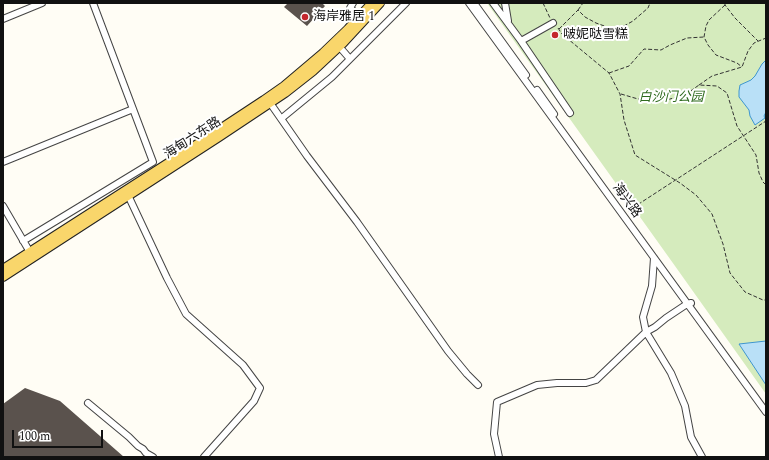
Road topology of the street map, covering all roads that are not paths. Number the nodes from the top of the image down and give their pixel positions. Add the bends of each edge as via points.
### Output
1 (42, 3) edge
2 (93, 3) edge
3 (352, 3) edge
4 (372, 3) edge
5 (380, 3) edge
6 (406, 3) edge
7 (469, 3) edge
8 (474, 3) edge
9 (493, 3) edge
10 (505, 3) edge
11 (362, 18) junction
12 (3, 19) edge
13 (553, 23) road end
14 (509, 24) junction
15 (521, 41) junction
16 (337, 44) junction
17 (350, 59) junction
18 (269, 100) junction
19 (133, 108) junction
20 (570, 113) dead end
21 (282, 118) junction
22 (3, 162) edge
23 (127, 193) junction
24 (3, 206) edge
25 (23, 241) junction
26 (31, 255) junction
27 (655, 256) junction
28 (3, 269) edge
29 (3, 277) edge
30 (689, 304) junction
31 (646, 332) junction
32 (478, 385) dead end
33 (88, 403) dead end
34 (766, 406) edge
35 (766, 412) edge
36 (153, 457) edge
37 (204, 457) edge
38 (499, 457) edge
39 (702, 457) edge

1 - 12 street
2 - 19 street
3 - 11 street via 350,8
4 - 11 main road, 海甸六东路
5 - 11 main road, 海甸六东路
6 - 17 street
7 - 27 street, 海兴路
8 - 27 street, 海兴路
9 - 14 street
10 - 14 street
11 - 16 main road, 海甸六东路
13 - 15 street
14 - 15 street
15 - 20 street
16 - 17 street
16 - 18 main road, 海甸六东路 via 295,86
17 - 21 street
18 - 21 street
18 - 23 main road, 海甸六东路
19 - 22 street
19 - 25 street via 153,162
21 - 32 street via 448,351
23 - 26 main road, 海甸六东路
23 - 37 street via 186,314 243,365 260,388 254,401
24 - 25 street
25 - 26 street
26 - 28 main road, 海甸六东路
26 - 29 main road, 海甸六东路
27 - 30 street, 海兴路
27 - 31 street via 652,286 644,317
30 - 31 street
30 - 34 street, 海兴路
30 - 35 street, 海兴路
31 - 38 street via 596,380 586,383 537,385 497,402 494,434
31 - 39 street via 671,373 685,406 691,437
33 - 36 street

